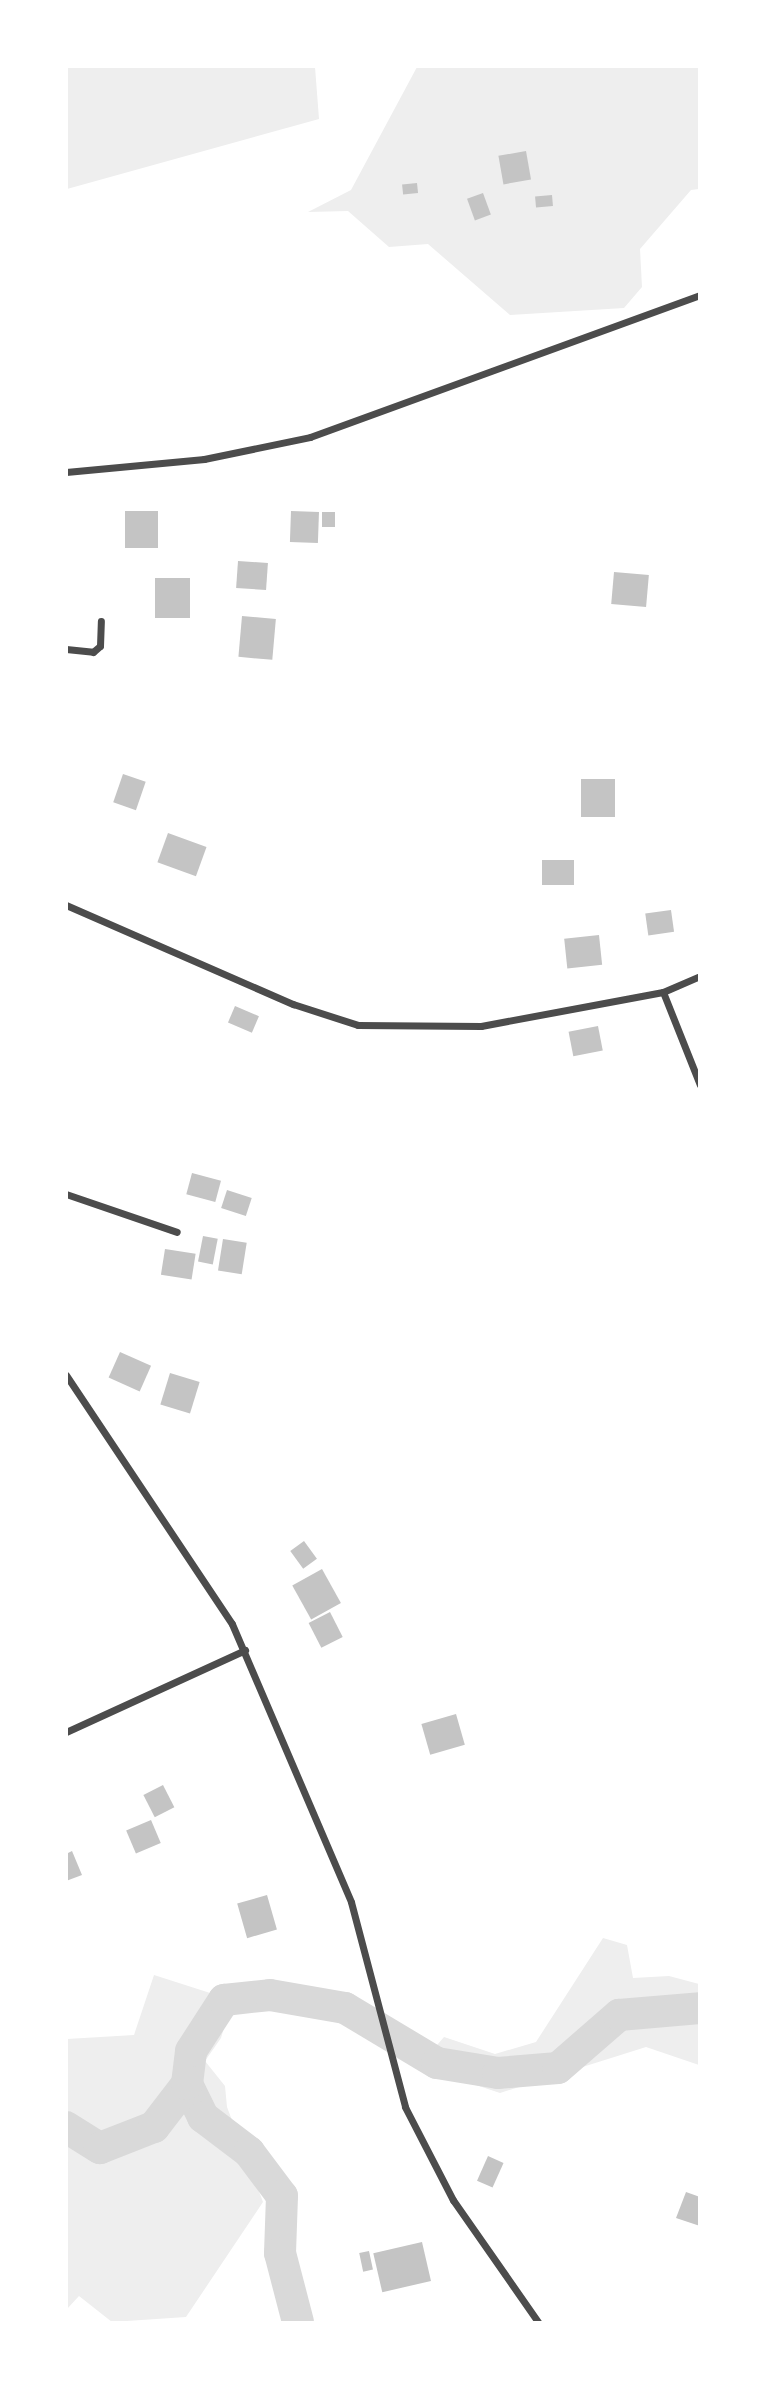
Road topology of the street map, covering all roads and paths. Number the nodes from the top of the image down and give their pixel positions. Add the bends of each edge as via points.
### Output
1 (699, 295) edge
2 (66, 472) edge
3 (101, 621) dead end
4 (66, 649) edge
5 (66, 905) edge
6 (699, 976) edge
7 (663, 992) junction
8 (699, 1085) edge
9 (66, 1194) edge
10 (177, 1232) dead end
11 (66, 1375) edge
12 (245, 1650) junction
13 (66, 1732) edge
14 (538, 2322) edge

1 - 2 street via 310,437 204,459
3 - 4 street via 100,646 93,652
5 - 7 street via 293,1004 358,1025 481,1026
6 - 7 street
7 - 8 street
9 - 10 street
11 - 12 street via 199,1567
12 - 13 street
12 - 14 street via 351,1902 386,2040 428,2155

